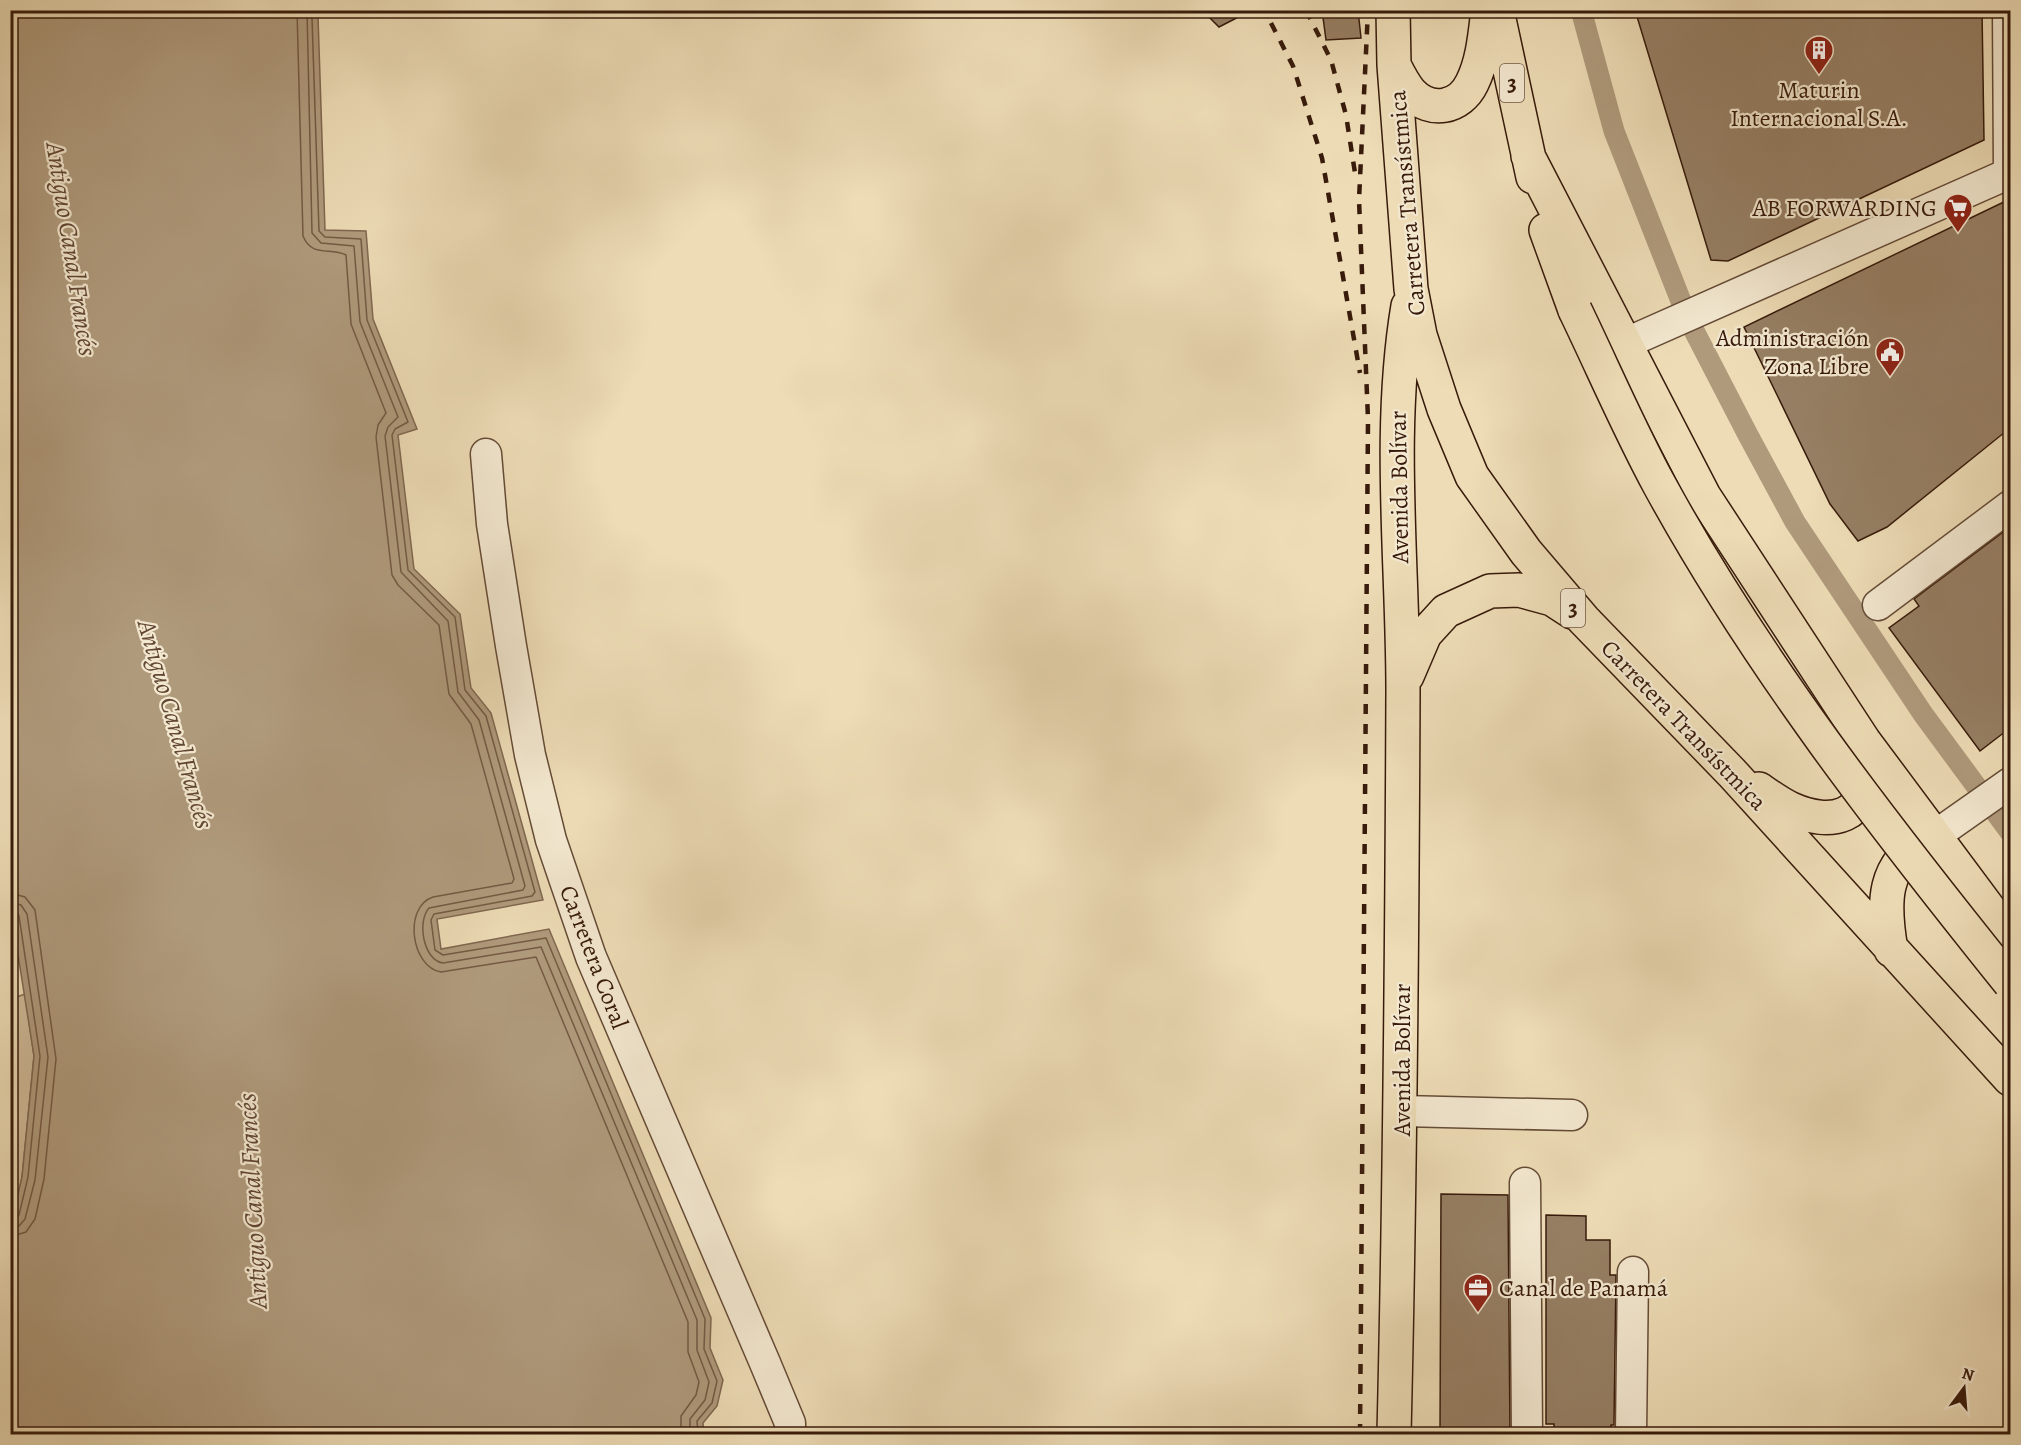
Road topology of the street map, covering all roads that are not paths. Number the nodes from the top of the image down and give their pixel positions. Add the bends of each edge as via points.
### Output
1 (1393, 10) edge
2 (1488, 10) edge
3 (1497, 10) edge
4 (2008, 10) edge
5 (1394, 65) junction
6 (1528, 156) junction
7 (2010, 173) edge
8 (1411, 289) junction
9 (1638, 338) junction
10 (486, 454) dead end
11 (2010, 506) edge
12 (1878, 605) dead end
13 (1584, 620) junction
14 (1402, 686) junction
15 (1864, 741) junction
16 (1732, 772) junction
17 (1996, 793) edge
18 (1936, 835) junction
19 (2010, 937) edge
20 (1892, 950) junction
21 (2010, 983) edge
22 (2010, 1079) edge
23 (1402, 1111) junction
24 (1572, 1115) dead end
25 (1525, 1183) dead end
26 (1633, 1272) dead end
27 (790, 1434) edge
28 (1394, 1434) edge
29 (1527, 1434) edge
30 (1631, 1434) edge

1 - 5 main road, Carretera Transístmica / 3
2 - 5 main road via 1479,67 1469,90 1457,101 1436,106 1421,101
3 - 6 main road, 3
4 - 7 street
5 - 8 main road, Carretera Transístmica / 3
6 - 9 main road
6 - 21 main road, 3, bridge via 1548,236 1575,310 1660,486 1756,645 1864,800
7 - 9 street
8 - 13 main road, Carretera Transístmica / 3 via 1420,335 1444,409 1472,476 1526,552
8 - 14 main road, Avenida Bolívar via 1401,350 1398,418
9 - 15 main road via 1704,496
10 - 27 street, Carretera Coral via 492,524 511,646 530,755 551,840 591,957 765,1363 790,1423
11 - 12 street
13 - 14 main road, Avenida Bolívar via 1552,599 1519,590 1490,591 1446,611 1425,634
13 - 16 main road, Carretera Transístmica / 3
14 - 23 main road, Avenida Bolívar
15 - 16 main road via 1866,774 1862,795 1854,809 1840,818 1817,818 1790,809
15 - 18 main road
16 - 20 main road, Carretera Transístmica / 3
17 - 18 street
18 - 19 main road
18 - 20 main road via 1907,854 1886,891 1885,914
20 - 22 main road, Carretera Transístmica / 3
23 - 24 street
23 - 28 main road, Avenida Bolívar
25 - 29 street
26 - 30 street

